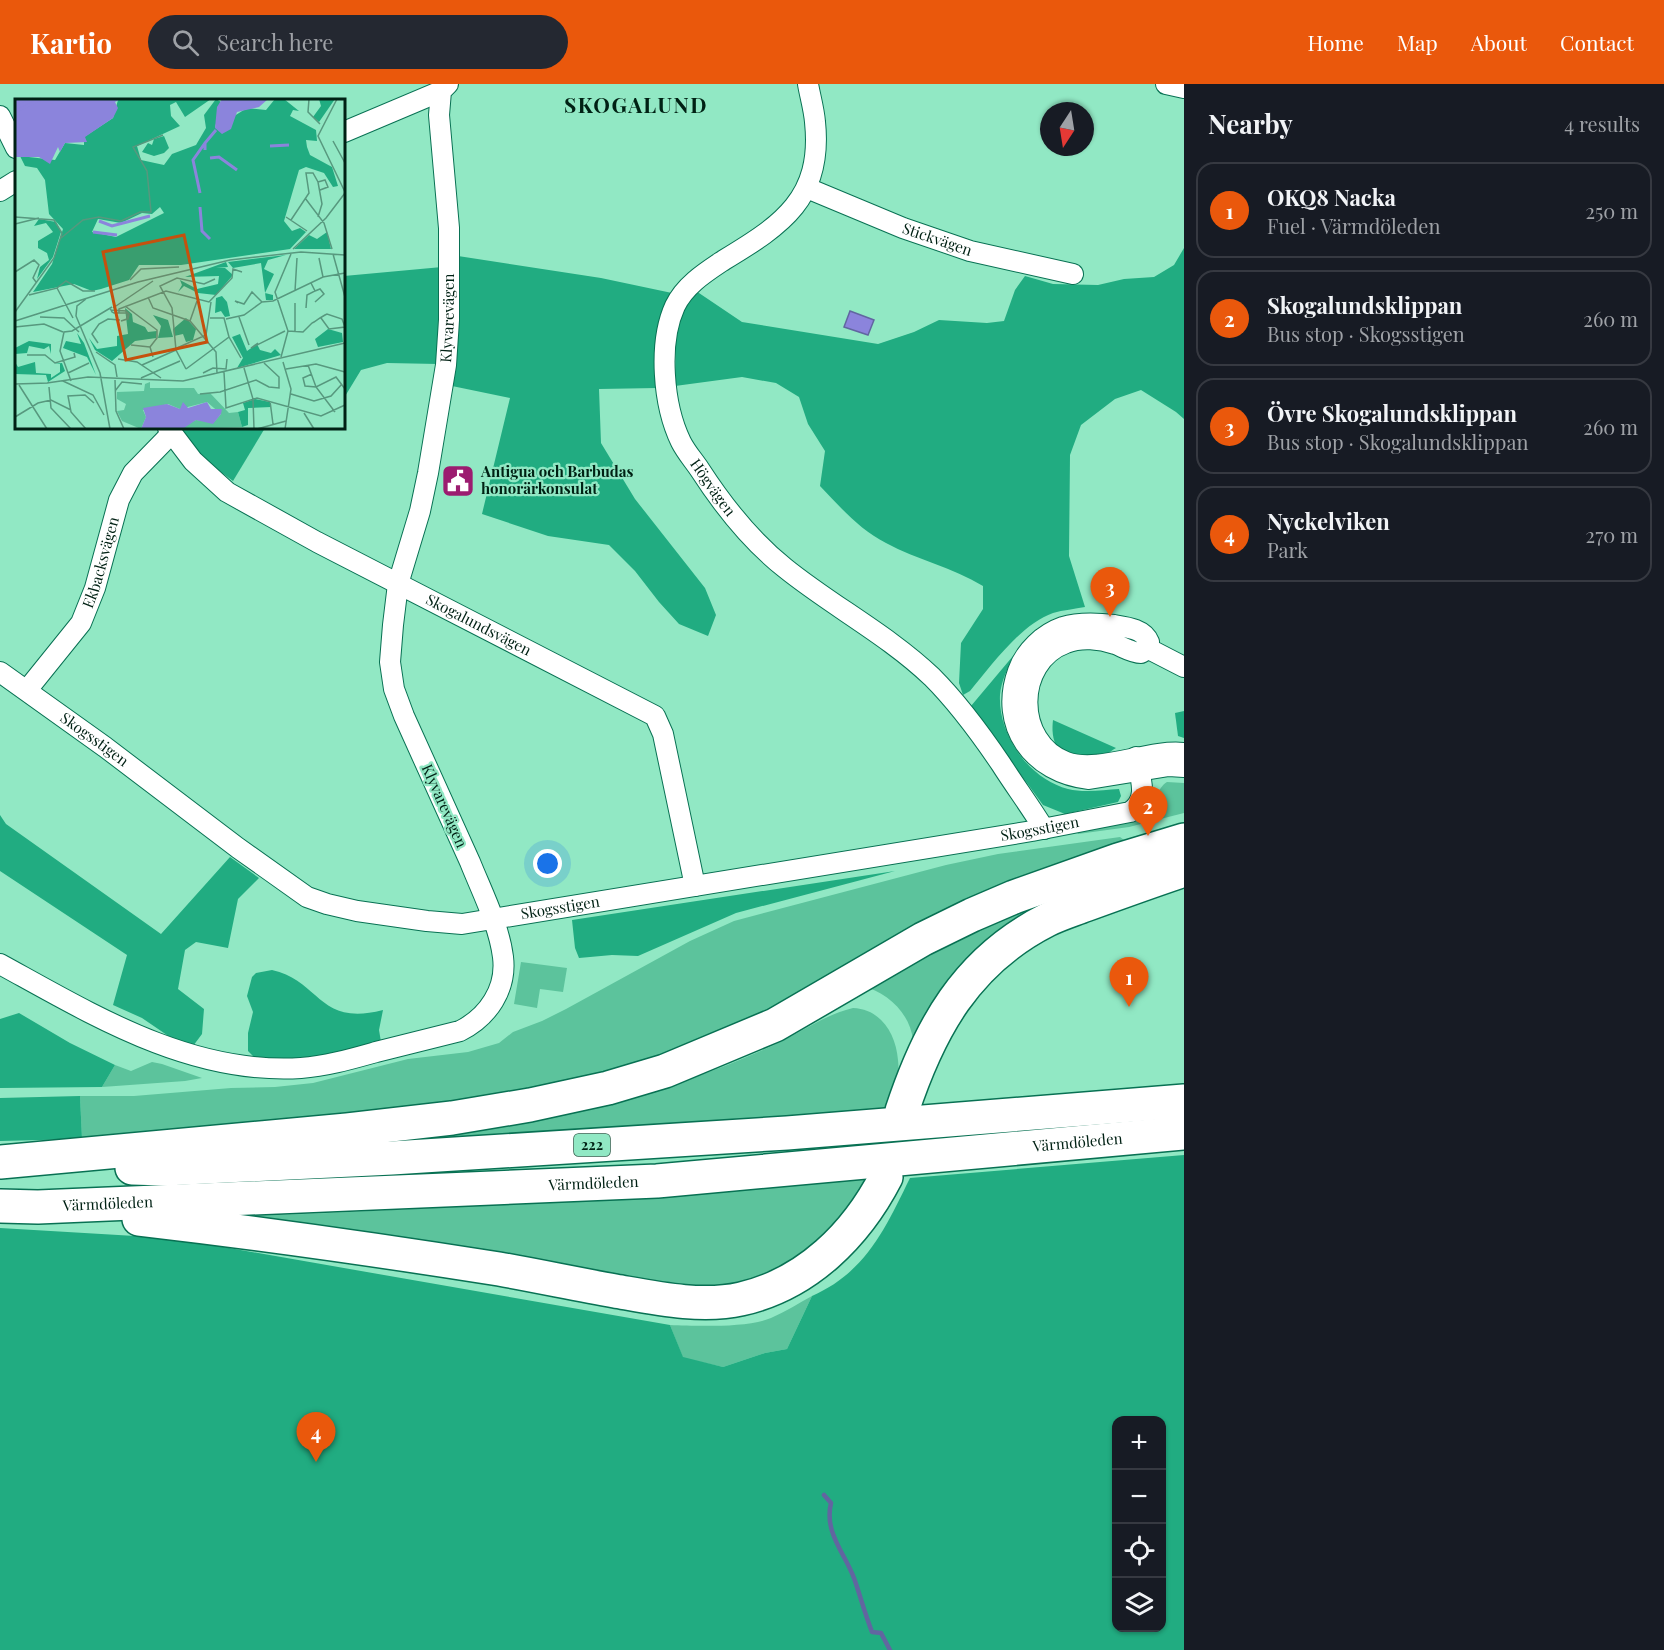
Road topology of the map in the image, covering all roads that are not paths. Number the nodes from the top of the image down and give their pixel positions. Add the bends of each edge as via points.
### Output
1 (808, 84) edge
2 (1166, 84) edge
3 (444, 88) edge
4 (1184, 88) edge
5 (0, 116) edge
6 (345, 132) edge
7 (15, 146) edge
8 (15, 182) edge
9 (807, 188) junction
10 (0, 191) edge
11 (1073, 274) dead end
12 (169, 431) edge
13 (398, 584) junction
14 (1184, 667) edge
15 (0, 672) edge
16 (27, 690) junction
17 (1184, 753) edge
18 (1137, 765) junction
19 (1184, 767) edge
20 (1044, 829) junction
21 (1184, 840) edge
22 (1184, 870) edge
23 (695, 886) junction
24 (493, 919) junction
25 (0, 964) edge
26 (1184, 1101) edge
27 (902, 1111) dead end
28 (1182, 1134) edge
29 (0, 1163) edge
30 (886, 1177) dead end
31 (0, 1206) edge
32 (39, 1207) junction

1 - 9 street, Högvägen via 816,146
2 - 4 street
3 - 6 street
3 - 13 street, Klyvarevägen via 439,114 449,228 446,364 422,502
5 - 7 street
8 - 10 street
9 - 11 street, Stickvägen via 970,251
9 - 20 street, Högvägen via 775,227 689,285 675,307 667,340 666,388 681,442 747,533 786,569 916,663 966,713
12 - 13 street, Skogalundsvägen via 193,461 227,492
12 - 16 street, Ekbacksvägen via 133,473 119,500 95,588 81,623
13 - 23 street, Skogalundsvägen via 655,716 663,734
13 - 24 street, Klyvarevägen via 390,662 394,689
14 - 18 street via 1147,648 1137,653 1098,639 1066,643 1052,651 1035,672 1028,696 1028,719 1036,738 1053,755 1080,765
15 - 16 street, Skogsstigen
16 - 24 street, Skogsstigen via 307,897 357,911 427,921 462,924
17 - 18 street via 1166,753
18 - 19 street
18 - 20 street, Skogsstigen via 1142,797 1136,808
20 - 23 street, Skogsstigen
21 - 29 highway via 982,910 923,939 775,1025 665,1071 608,1088 452,1118
22 - 27 highway via 1048,920 1002,949 948,1008 922,1054
23 - 24 street, Skogsstigen
24 - 25 street, Klyvarevägen via 503,957 503,976 494,1002 475,1024 333,1064 301,1068 239,1066 154,1044
26 - 29 highway, 222 via 787,1133 392,1158 165,1169
28 - 32 highway, Värmdöleden via 657,1181
30 - 32 highway via 856,1224 818,1262 769,1291 712,1302 642,1296 281,1235
31 - 32 highway, Värmdöleden

